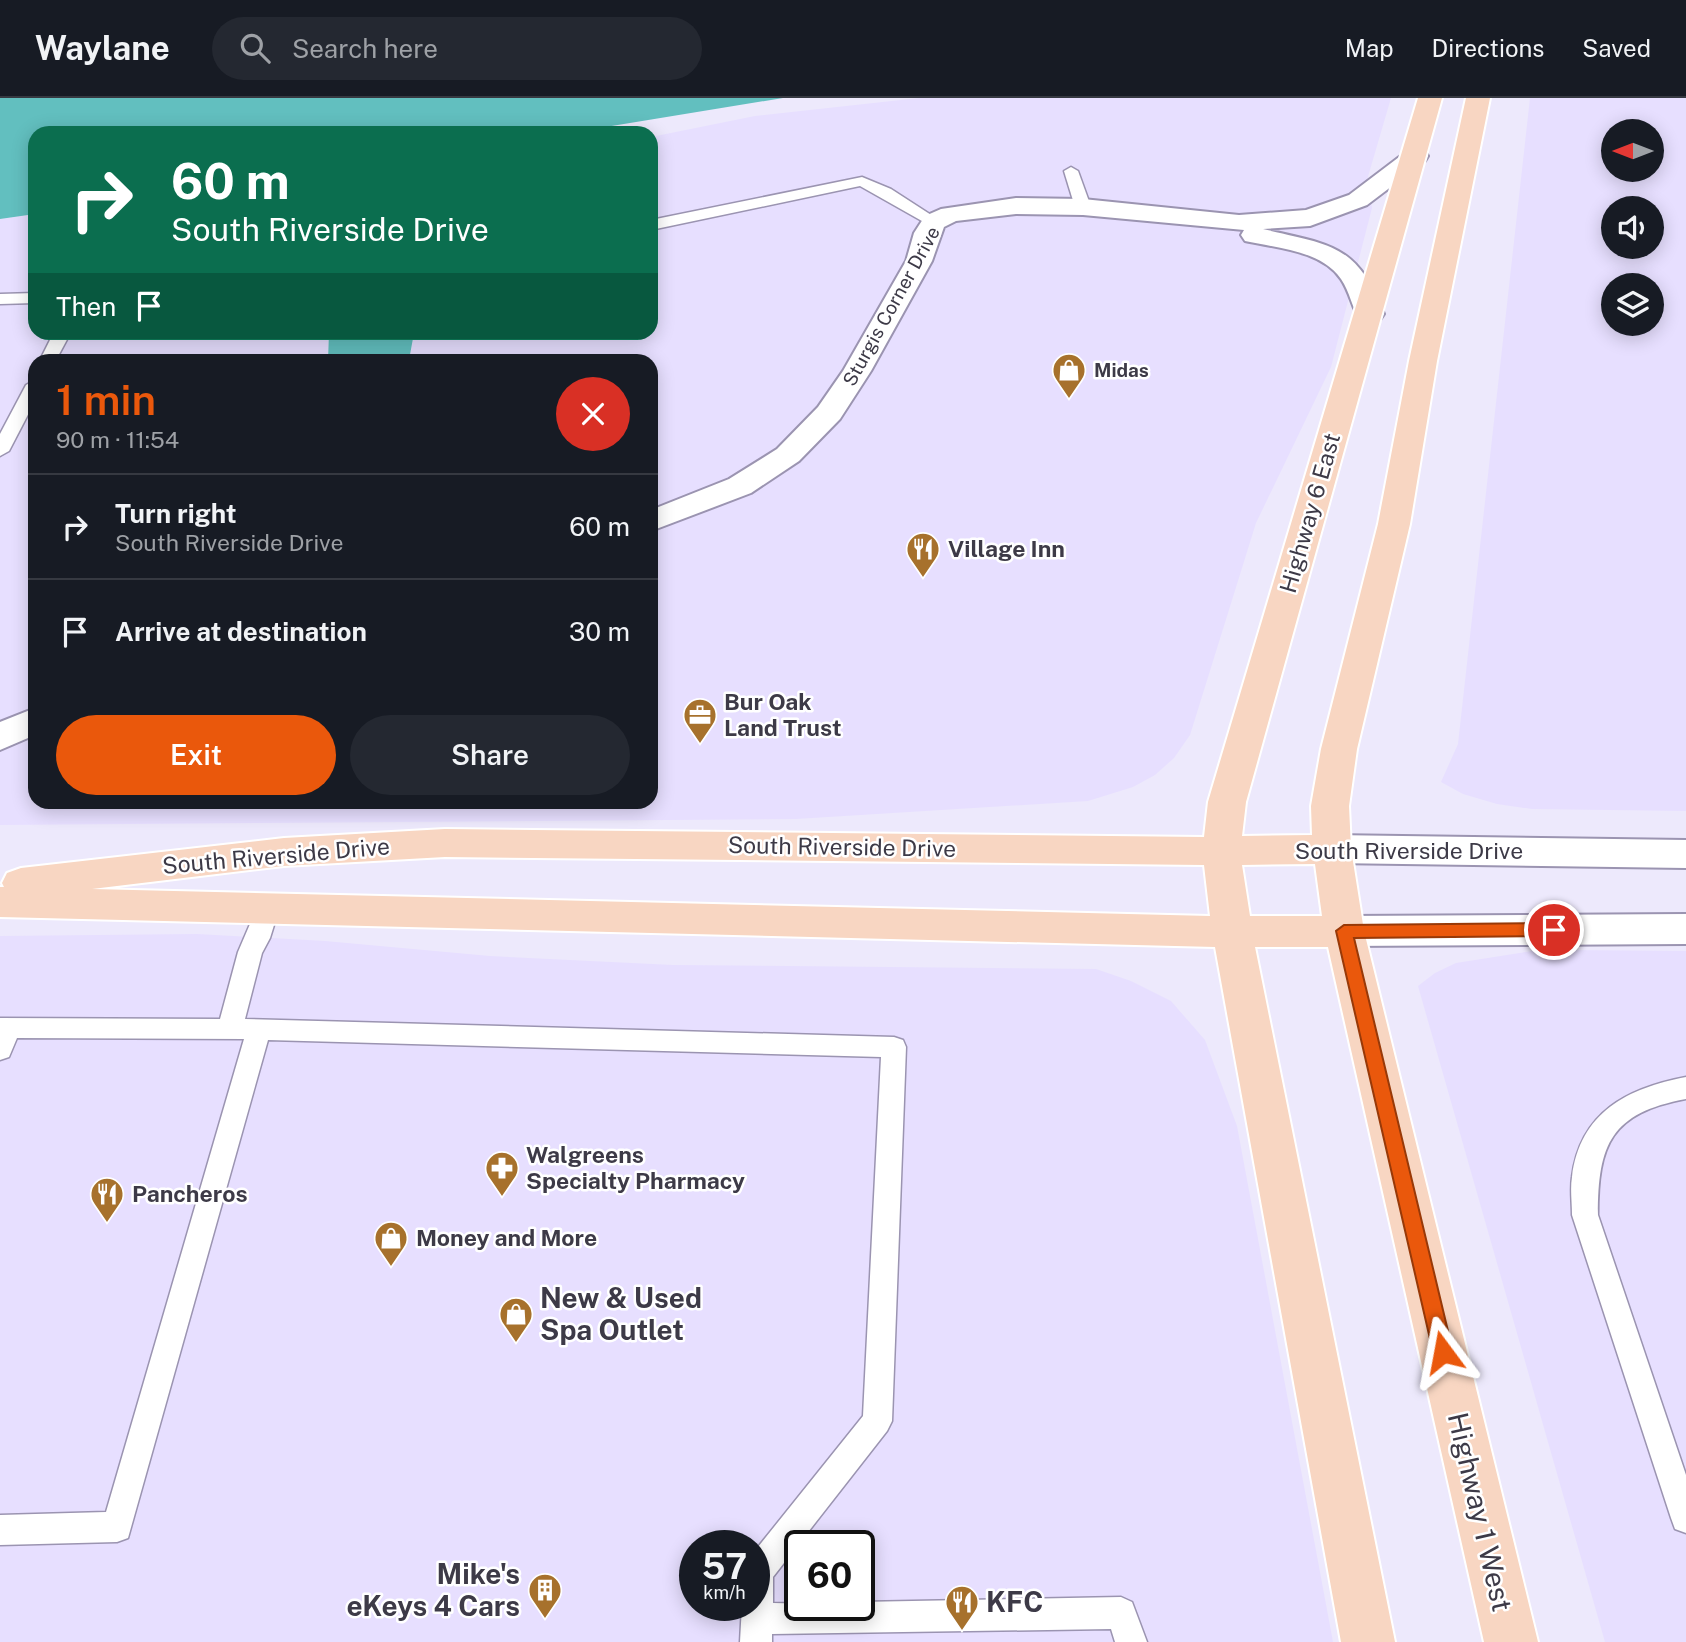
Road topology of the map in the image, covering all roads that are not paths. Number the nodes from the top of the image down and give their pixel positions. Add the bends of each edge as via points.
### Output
1 (1430, 98) edge
2 (1478, 98) edge
3 (1416, 156) junction
4 (1072, 170) dead end
5 (1083, 207) junction
6 (1216, 221) junction
7 (934, 222) junction
8 (658, 224) edge
9 (28, 298) edge
10 (0, 299) edge
11 (1370, 314) junction
12 (28, 399) edge
13 (0, 452) edge
14 (658, 519) edge
15 (28, 723) edge
16 (0, 737) edge
17 (1332, 849) junction
18 (1221, 851) junction
19 (1686, 854) edge
20 (0, 885) edge
21 (0, 902) edge
22 (267, 909) junction
23 (1686, 929) edge
24 (1344, 931) junction
25 (1232, 932) junction
26 (230, 1029) junction
27 (259, 1030) junction
28 (3, 1035) edge
29 (1686, 1088) edge
30 (1686, 1517) edge
31 (0, 1530) edge
32 (756, 1630) edge
33 (1131, 1642) edge
34 (1368, 1642) edge
35 (1511, 1642) edge

1 - 3 main road, Highway 6 East
2 - 17 main road via 1394,524 1339,749 1330,806
3 - 6 street, Sturgis Corner Drive via 1358,200 1329,212 1271,222
3 - 11 main road, Highway 6 East
4 - 5 lane
5 - 6 street, Sturgis Corner Drive
5 - 7 street, Sturgis Corner Drive via 976,210
6 - 11 street, Sturgis Corner Drive via 1301,244 1340,261 1356,277
7 - 8 lane via 862,181
7 - 14 street, Sturgis Corner Drive via 919,261 829,413 788,455 740,486
9 - 10 lane
11 - 18 main road, Highway 6 East via 1227,802
12 - 13 lane
15 - 16 street
17 - 18 main road, South Riverside Drive
17 - 19 street, South Riverside Drive
17 - 24 main road
18 - 20 main road, South Riverside Drive via 445,843 284,852
18 - 25 main road, Highway 6 East
21 - 22 main road, South Riverside Drive
22 - 25 main road, South Riverside Drive
22 - 26 lane via 250,952
23 - 24 street, South Riverside Drive
24 - 25 main road, South Riverside Drive
24 - 35 main road, Highway 1 West
25 - 34 main road
26 - 27 lane
26 - 28 lane
27 - 31 lane via 117,1527
27 - 32 lane via 894,1047 877,1421 758,1572
29 - 30 lane via 1659,1093 1623,1110 1596,1136 1585,1175 1585,1215
32 - 33 lane via 1121,1613

